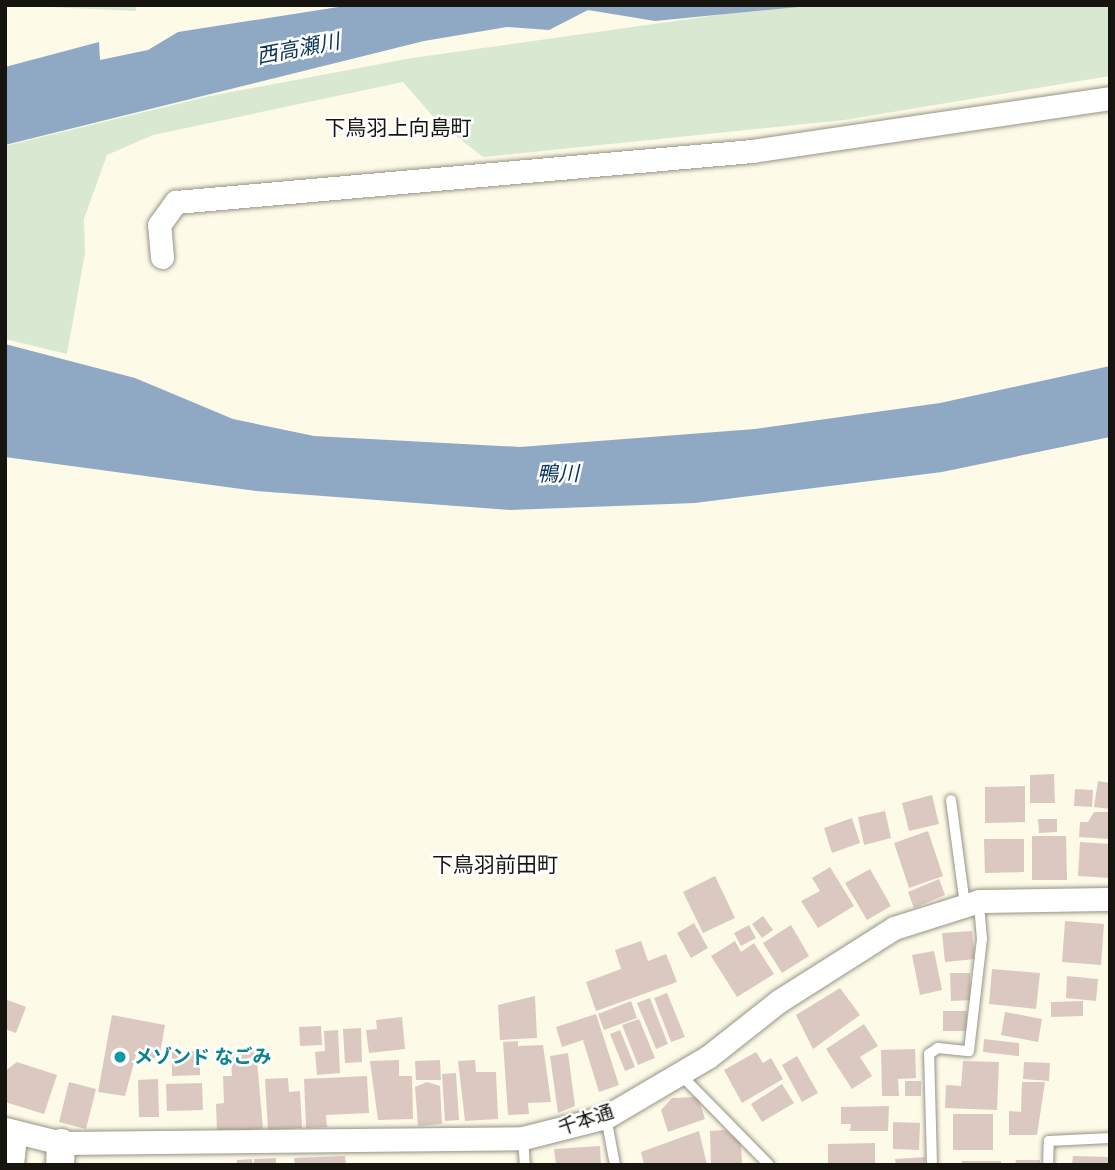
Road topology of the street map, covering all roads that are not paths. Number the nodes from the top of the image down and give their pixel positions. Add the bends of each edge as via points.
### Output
1 (1110, 98) edge
2 (162, 257) dead end
3 (951, 800) dead end
4 (1110, 899) edge
5 (972, 903) junction
6 (680, 1074) junction
7 (606, 1117) junction
8 (9, 1131) edge
9 (523, 1138) junction
10 (1110, 1138) edge
11 (66, 1158) edge
12 (10, 1165) edge
13 (524, 1165) edge
14 (615, 1165) edge
15 (769, 1165) edge
16 (932, 1165) edge
17 (1048, 1165) edge

1 - 2 street via 752,151 176,202 159,225
3 - 5 lane
4 - 5 street, 千本通
5 - 6 street, 千本通 via 894,928
5 - 16 lane via 982,939 969,1051 939,1048 929,1054
6 - 7 street, 千本通
6 - 15 lane
7 - 9 street, 千本通
7 - 14 lane
8 - 11 street, 千本通
8 - 12 street
9 - 11 street, 千本通
9 - 13 lane
10 - 17 lane via 1049,1141

